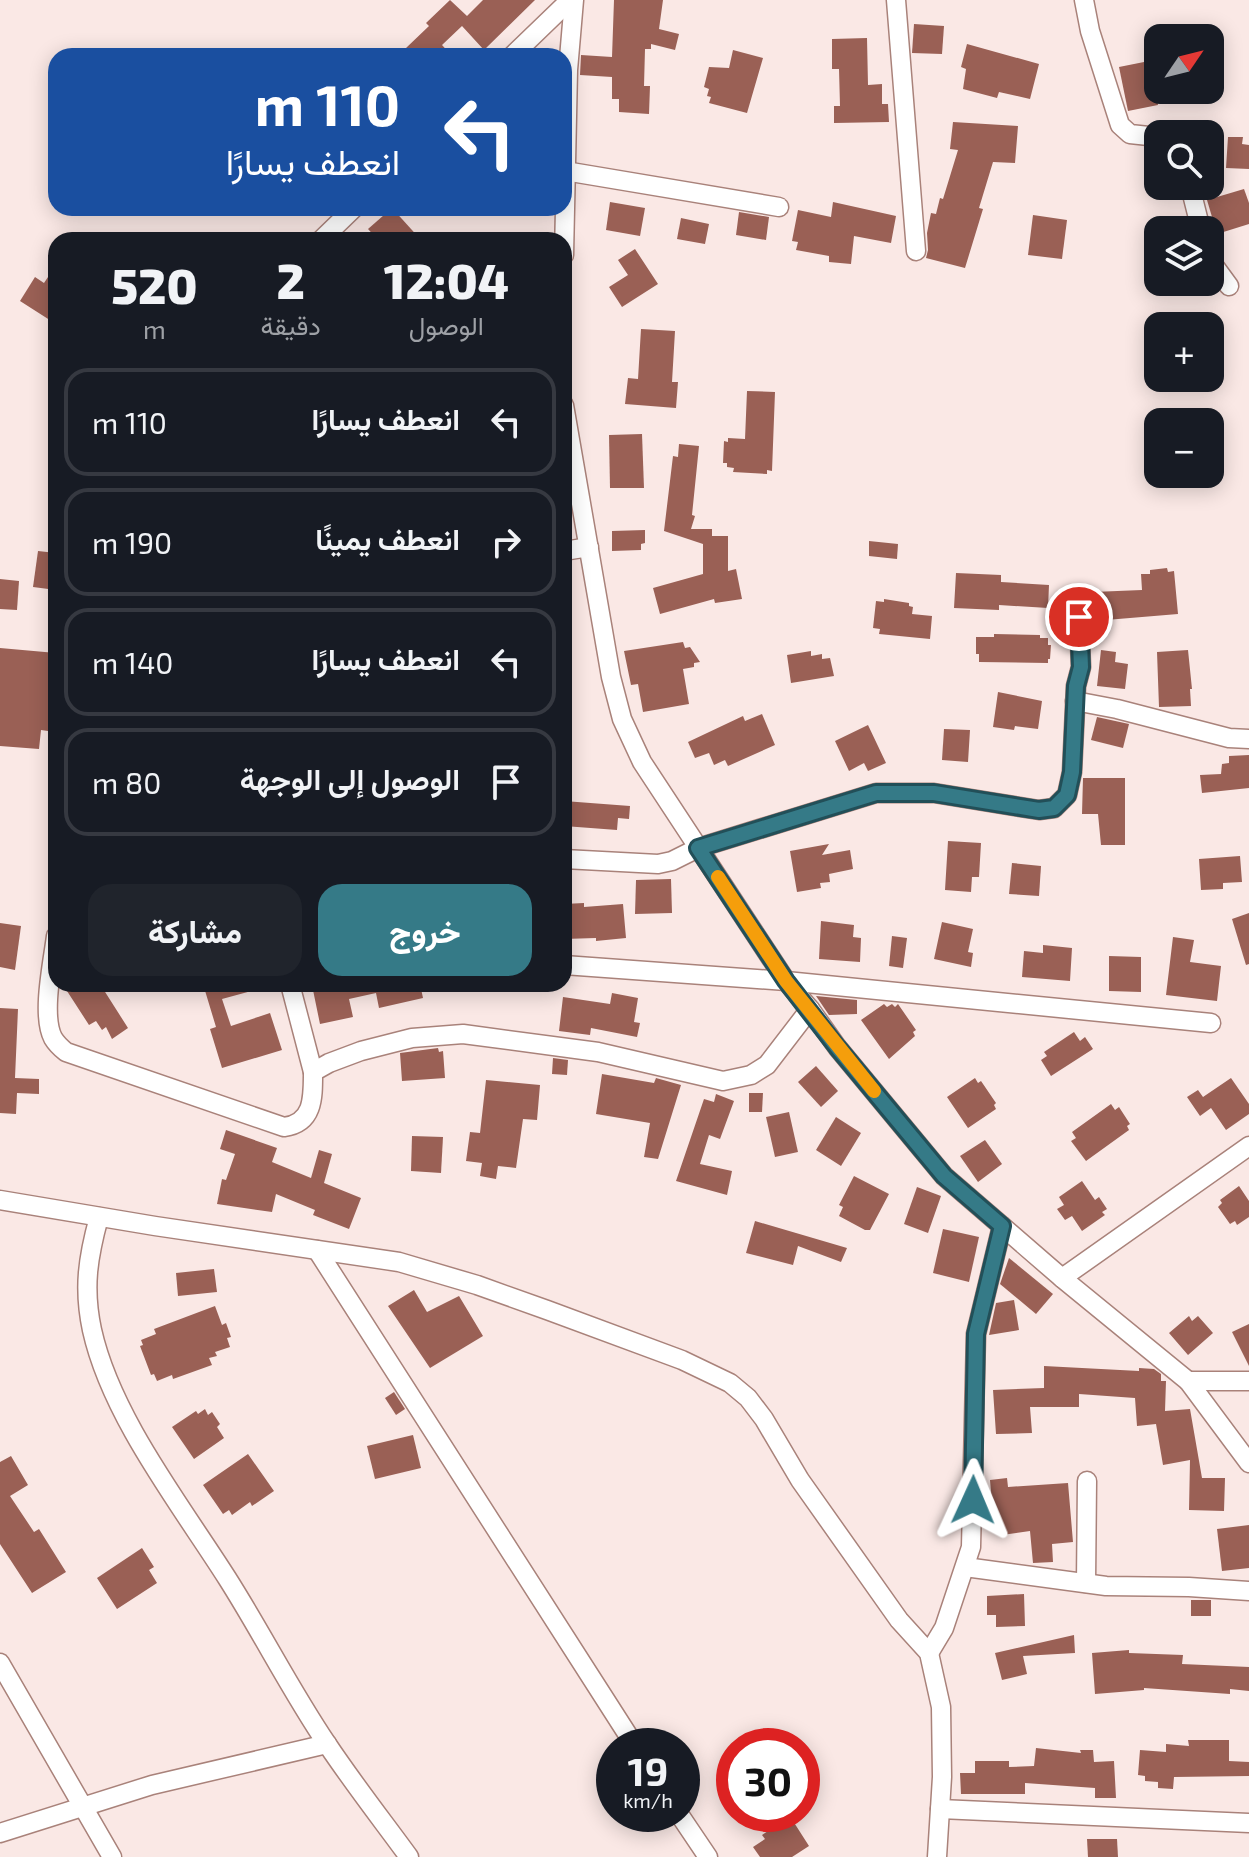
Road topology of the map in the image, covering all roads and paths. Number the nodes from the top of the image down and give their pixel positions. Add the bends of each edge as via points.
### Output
1 (572, 0) edge
2 (896, 0) edge
3 (1084, 0) edge
4 (521, 48) edge
5 (569, 48) edge
6 (1144, 136) edge
7 (572, 172) edge
8 (779, 207) dead end
9 (346, 216) edge
10 (329, 232) edge
11 (916, 251) dead end
12 (1224, 279) edge
13 (1229, 286) dead end
14 (572, 450) edge
15 (589, 547) junction
16 (572, 550) edge
17 (1079, 617) dead end
18 (1075, 701) junction
19 (1249, 739) edge
20 (698, 848) junction
21 (572, 859) edge
22 (572, 966) edge
23 (786, 981) junction
24 (50, 992) edge
25 (292, 992) edge
26 (810, 1009) junction
27 (1211, 1023) dead end
28 (313, 1072) junction
29 (1249, 1146) edge
30 (0, 1200) edge
31 (99, 1217) junction
32 (1002, 1226) junction
33 (317, 1250) junction
34 (1062, 1278) junction
35 (1188, 1381) junction
36 (1249, 1381) edge
37 (1249, 1463) edge
38 (1087, 1481) dead end
39 (965, 1567) junction
40 (1086, 1583) junction
41 (1249, 1591) edge
42 (929, 1653) junction
43 (0, 1663) edge
44 (623, 1728) edge
45 (327, 1744) junction
46 (83, 1807) junction
47 (940, 1809) junction
48 (1249, 1823) edge
49 (691, 1832) edge
50 (0, 1833) edge
51 (112, 1857) edge
52 (409, 1857) edge
53 (708, 1857) edge
54 (937, 1857) edge

1 - 4 street
1 - 5 street
2 - 11 street
3 - 6 street via 1120,125 1130,134
7 - 8 street
9 - 10 street
12 - 13 street
14 - 15 street
15 - 16 street
15 - 20 street via 622,719 642,762
17 - 18 street via 1081,667
18 - 19 street
18 - 20 street via 1072,772 1067,795 1054,808 934,793 876,793
20 - 21 street via 658,864
20 - 23 street
22 - 23 street
23 - 26 street
23 - 27 street
24 - 28 street via 50,1030 66,1052 284,1127 307,1114
25 - 28 street
26 - 28 street via 767,1065 723,1081 598,1052 463,1034 399,1041
26 - 32 street via 944,1176
29 - 34 street
30 - 31 street
31 - 33 street
31 - 45 street via 88,1258 87,1303 109,1381 143,1447
32 - 34 street
32 - 39 street via 976,1334 971,1547
33 - 42 street via 399,1262 477,1285 682,1360 730,1383 764,1419 800,1480 899,1620
33 - 44 street
34 - 35 street
35 - 36 street
35 - 37 street
38 - 40 street
39 - 40 street
39 - 42 street via 944,1628
40 - 41 street
42 - 47 street via 941,1707
43 - 46 street
45 - 46 street via 152,1785
45 - 52 street
46 - 50 street
46 - 51 street
47 - 48 street
47 - 54 street
49 - 53 street

